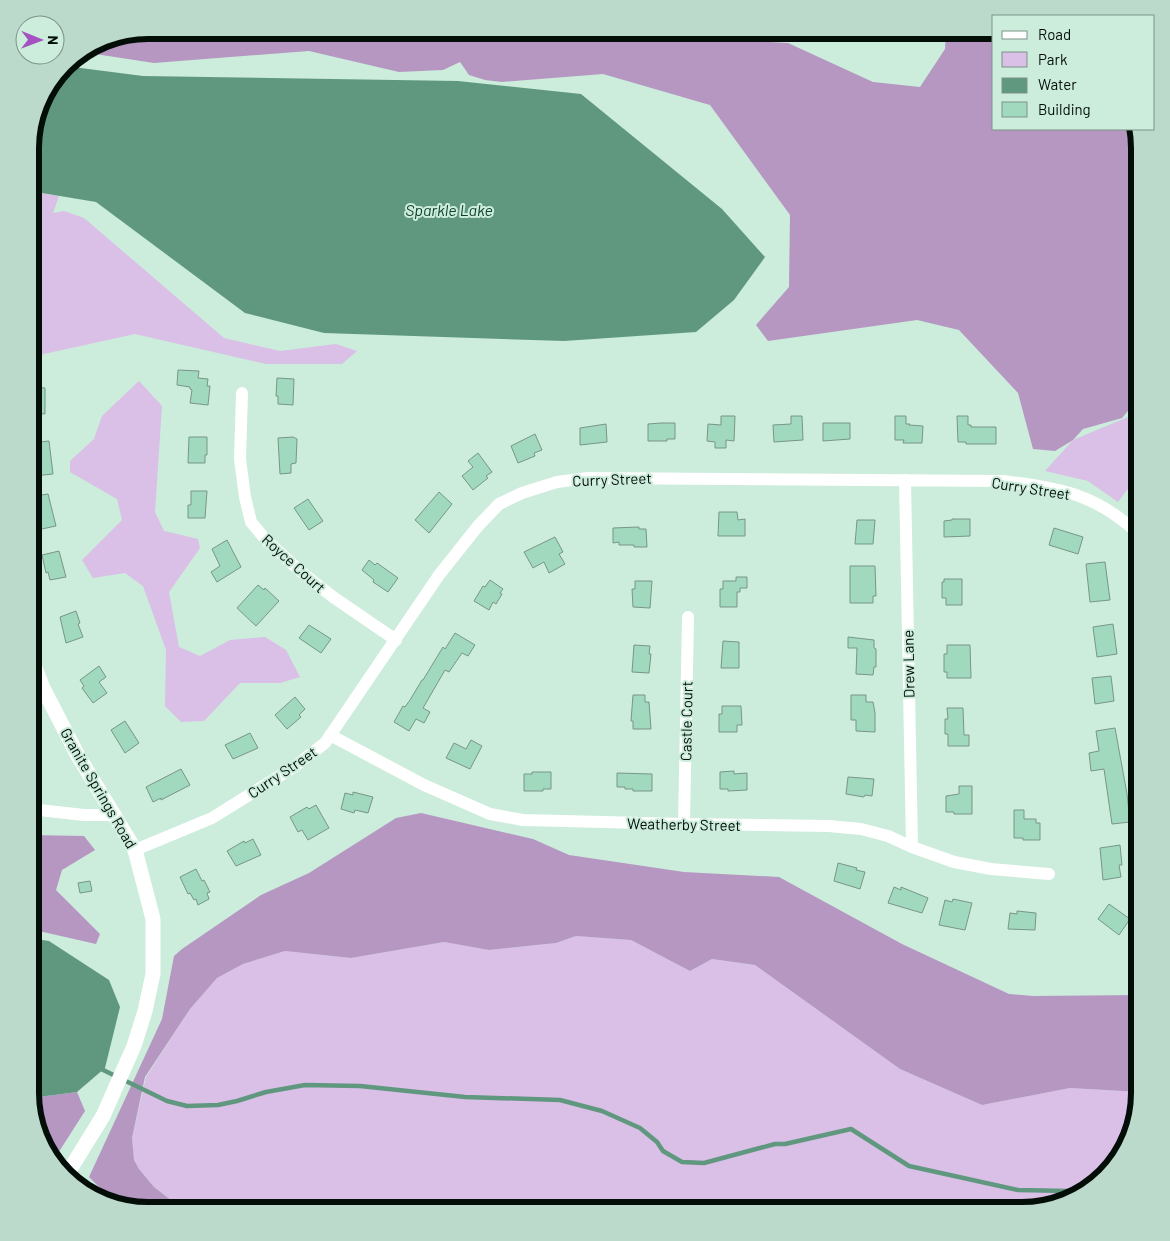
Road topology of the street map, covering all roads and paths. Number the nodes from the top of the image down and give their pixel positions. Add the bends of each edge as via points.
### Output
1 (242, 393) dead end
2 (905, 480) junction
3 (1131, 528) edge
4 (688, 617) dead end
5 (396, 640) junction
6 (39, 678) edge
7 (330, 735) junction
8 (39, 810) edge
9 (116, 815) junction
10 (684, 824) junction
11 (912, 847) junction
12 (135, 850) junction
13 (1049, 874) dead end
14 (70, 1169) edge

1 - 5 street, Royce Court via 240,459 251,522 266,540 333,598
2 - 3 street, Curry Street via 1004,481 1054,488 1083,496
2 - 5 street, Curry Street via 587,478 557,482 522,493 499,504 478,526
2 - 11 street, Drew Lane
4 - 10 street, Castle Court
5 - 7 street, Curry Street
6 - 9 street, Granite Springs Road via 77,754
7 - 10 street, Weatherby Street via 424,785 490,814 524,820
7 - 12 street, Curry Street via 325,743 294,767 212,818
8 - 9 street
9 - 12 street, Granite Springs Road
10 - 11 street, Weatherby Street via 829,826 888,836
11 - 13 street, Weatherby Street via 954,862
12 - 14 street, Granite Springs Road via 154,918 152,974 145,1011 134,1046 103,1116

